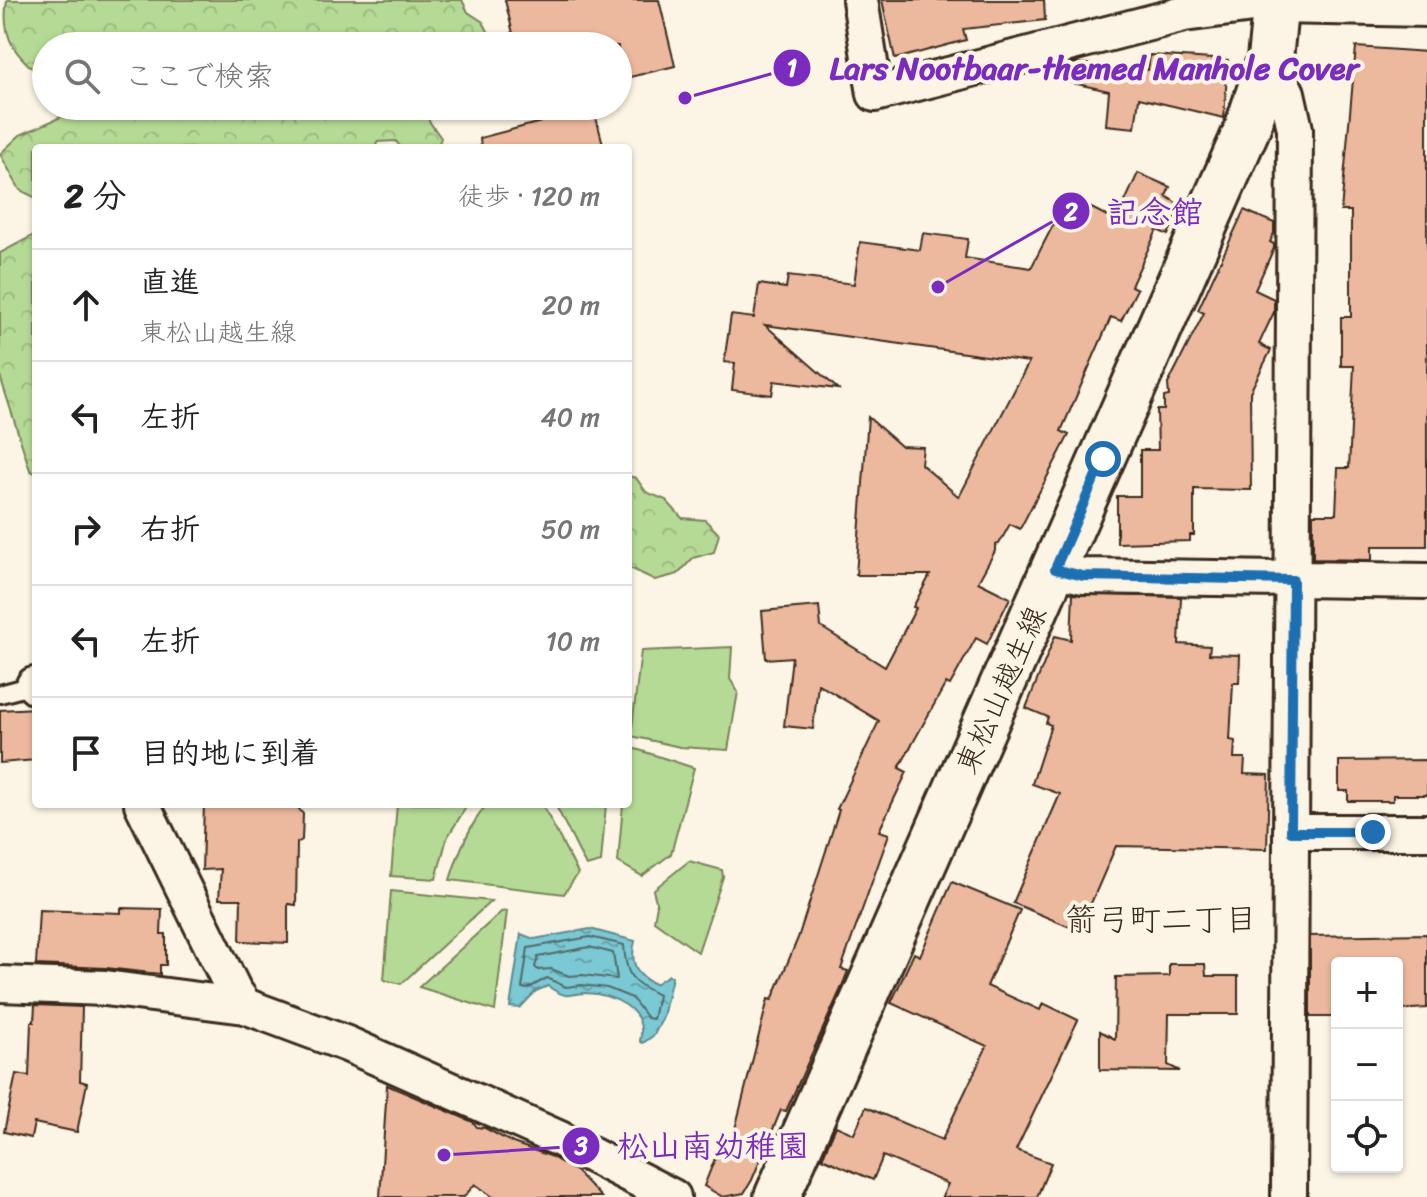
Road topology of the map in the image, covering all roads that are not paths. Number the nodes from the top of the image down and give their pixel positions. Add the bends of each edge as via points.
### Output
1 (860, 0) edge
2 (1276, 1) edge
3 (1408, 3) edge
4 (1270, 59) junction
5 (1055, 569) junction
6 (1293, 580) junction
7 (1427, 581) edge
8 (32, 687) edge
9 (0, 694) edge
10 (144, 808) edge
11 (1291, 832) junction
12 (1427, 832) edge
13 (0, 984) edge
14 (245, 1006) junction
15 (673, 1197) edge
16 (777, 1197) edge
17 (1289, 1197) edge

1 - 2 street via 875,94 1184,14
2 - 3 street
2 - 4 main road, 東松山越生線
4 - 5 main road, 東松山越生線 via 1247,129
4 - 6 street via 1287,93 1295,129
5 - 6 street via 1083,576
5 - 16 main road, 東松山越生線
6 - 7 street
6 - 11 street
8 - 9 lane
10 - 14 street
11 - 12 street
11 - 17 street
13 - 14 street via 105,988
14 - 15 street via 376,1056

